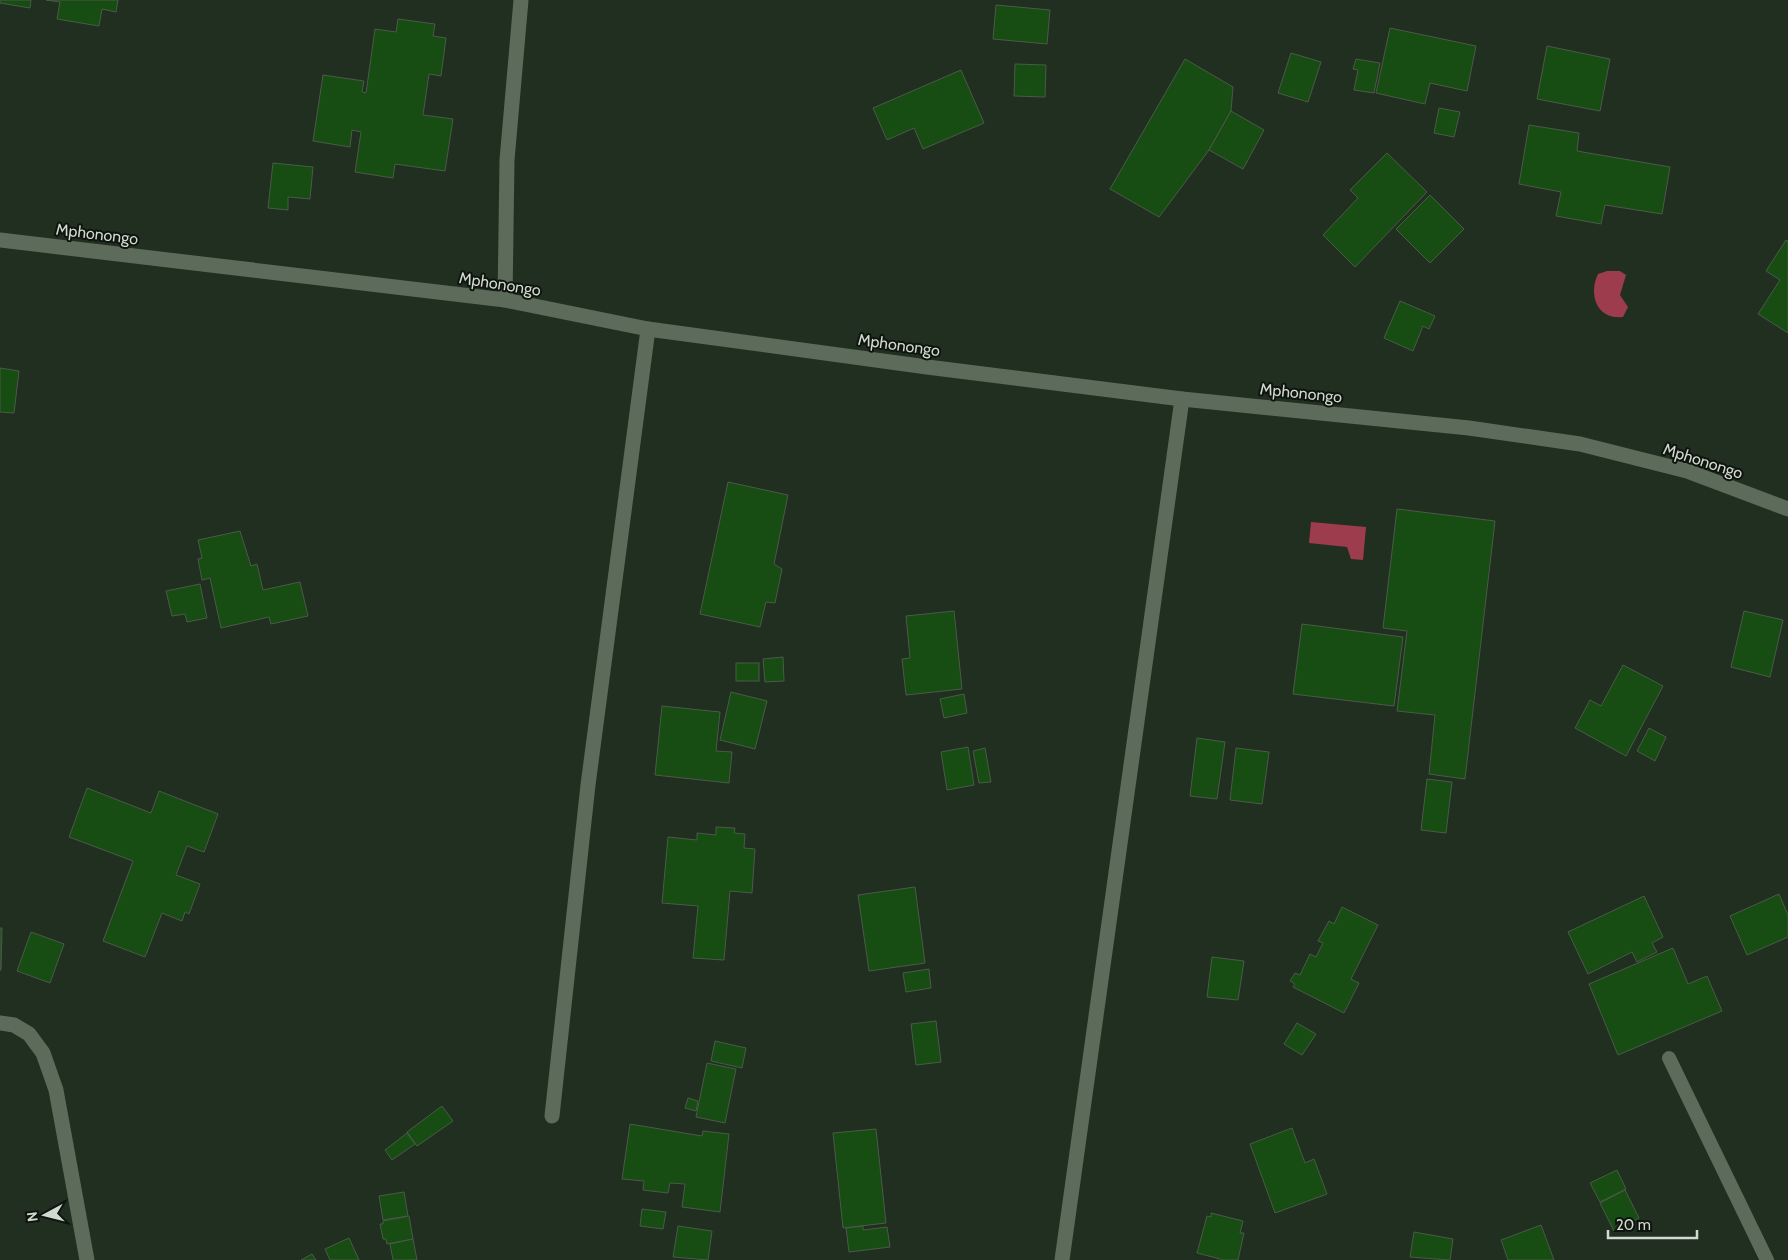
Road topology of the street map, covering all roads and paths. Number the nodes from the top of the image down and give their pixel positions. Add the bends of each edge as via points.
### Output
1 (522, 0) edge
2 (0, 240) edge
3 (505, 300) junction
4 (648, 329) junction
5 (1182, 399) junction
6 (1788, 508) edge
7 (0, 1023) edge
8 (1669, 1058) dead end
9 (552, 1116) dead end
10 (88, 1260) edge
11 (1062, 1260) edge
12 (1766, 1260) edge

1 - 3 street via 507,160
2 - 3 street, Mphonongo
3 - 4 street, Mphonongo
4 - 5 street, Mphonongo
4 - 9 street via 588,785
5 - 6 street, Mphonongo via 1469,428 1580,444 1686,471
5 - 11 street
7 - 10 street via 14,1025 30,1034 43,1053 56,1090
8 - 12 lane

